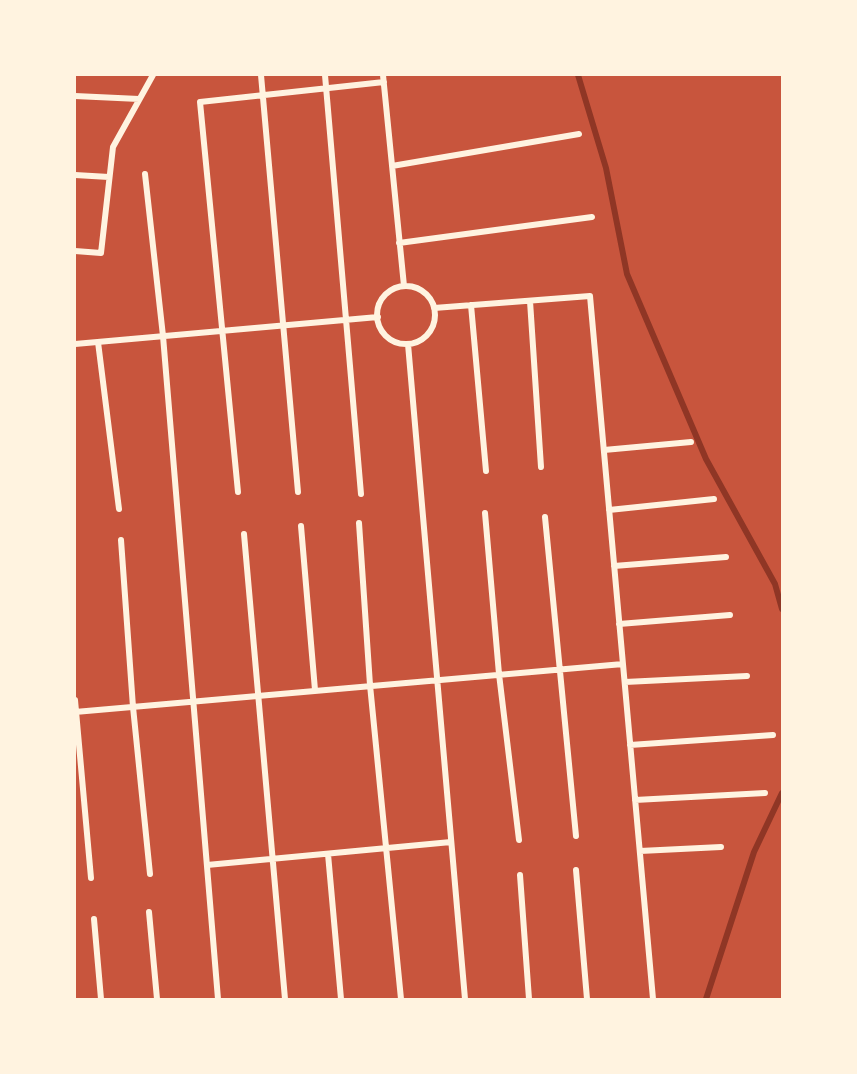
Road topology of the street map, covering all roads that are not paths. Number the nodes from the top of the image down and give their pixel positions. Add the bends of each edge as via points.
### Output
1 (153, 75) edge
2 (261, 75) edge
3 (325, 75) edge
4 (384, 79) edge
5 (326, 87) junction
6 (263, 93) junction
7 (75, 96) edge
8 (139, 99) junction
9 (579, 134) dead end
10 (392, 166) junction
11 (145, 174) dead end
12 (75, 175) edge
13 (109, 177) junction
14 (592, 217) dead end
15 (399, 243) junction
16 (75, 251) edge
17 (404, 286) junction
18 (530, 301) junction
19 (471, 305) junction
20 (434, 308) junction
21 (378, 317) junction
22 (344, 320) junction
23 (282, 326) junction
24 (223, 331) junction
25 (163, 336) junction
26 (98, 342) junction
27 (75, 344) edge
28 (408, 344) junction
29 (691, 442) dead end
30 (604, 450) junction
31 (542, 467) dead end
32 (486, 471) dead end
33 (238, 492) dead end
34 (298, 492) dead end
35 (361, 494) dead end
36 (714, 499) dead end
37 (119, 509) dead end
38 (609, 510) junction
39 (485, 513) dead end
40 (546, 517) dead end
41 (359, 523) dead end
42 (301, 526) dead end
43 (244, 534) dead end
44 (121, 540) dead end
45 (726, 556) dead end
46 (614, 566) junction
47 (730, 615) dead end
48 (620, 624) junction
49 (623, 664) junction
50 (559, 669) junction
51 (499, 674) junction
52 (747, 676) dead end
53 (437, 678) junction
54 (625, 682) junction
55 (370, 685) junction
56 (315, 690) junction
57 (258, 695) junction
58 (75, 699) edge
59 (192, 701) junction
60 (133, 707) junction
61 (76, 712) edge
62 (773, 735) dead end
63 (630, 745) junction
64 (765, 793) dead end
65 (635, 800) junction
66 (576, 836) dead end
67 (519, 840) dead end
68 (451, 842) junction
69 (722, 847) dead end
70 (386, 849) junction
71 (640, 851) junction
72 (328, 854) junction
73 (271, 859) junction
74 (207, 865) junction
75 (576, 870) dead end
76 (150, 874) dead end
77 (520, 875) dead end
78 (91, 878) dead end
79 (149, 912) dead end
80 (94, 919) dead end
81 (101, 999) edge
82 (157, 999) edge
83 (218, 999) edge
84 (285, 999) edge
85 (341, 999) edge
86 (401, 999) edge
87 (465, 999) edge
88 (529, 999) edge
89 (587, 999) edge
90 (653, 999) edge

1 - 8 street
2 - 6 street
3 - 5 street
4 - 5 street
4 - 10 street
5 - 6 street
5 - 22 street
6 - 23 street
6 - 24 street via 200,102
7 - 8 street
8 - 13 street via 113,147
9 - 10 street
10 - 15 street
11 - 25 street
12 - 13 street
13 - 16 street via 101,253
14 - 15 street
15 - 17 street
17 - 20 street via 429,297
17 - 21 street via 391,290 381,300
18 - 19 street
18 - 30 street via 590,296
18 - 31 street
19 - 20 street
19 - 32 street
20 - 28 street via 435,321 430,332
21 - 22 street
21 - 28 street via 386,336 396,343
22 - 23 street
22 - 35 street
23 - 24 street
23 - 34 street
24 - 25 street
24 - 33 street
25 - 26 street
25 - 59 street
26 - 27 street
26 - 37 street
28 - 53 street
29 - 30 street
30 - 38 street
36 - 38 street
38 - 46 street
39 - 51 street
40 - 50 street
41 - 55 street
42 - 56 street
43 - 57 street
44 - 60 street
45 - 46 street
46 - 48 street
47 - 48 street
48 - 49 street
49 - 50 street
49 - 54 street
50 - 51 street
50 - 66 street
51 - 53 street
51 - 67 street
52 - 54 street
53 - 55 street
53 - 68 street
54 - 63 street
55 - 56 street
55 - 70 street
56 - 57 street
57 - 59 street
57 - 73 street
58 - 61 street
59 - 60 street
59 - 74 street
60 - 61 street
60 - 76 street
61 - 78 street
62 - 63 street
63 - 65 street
64 - 65 street
65 - 71 street
68 - 70 street
68 - 87 street
69 - 71 street
70 - 72 street
70 - 86 street
71 - 90 street
72 - 73 street
72 - 85 street
73 - 74 street
73 - 84 street
74 - 83 street
75 - 89 street
77 - 88 street
79 - 82 street
80 - 81 street

